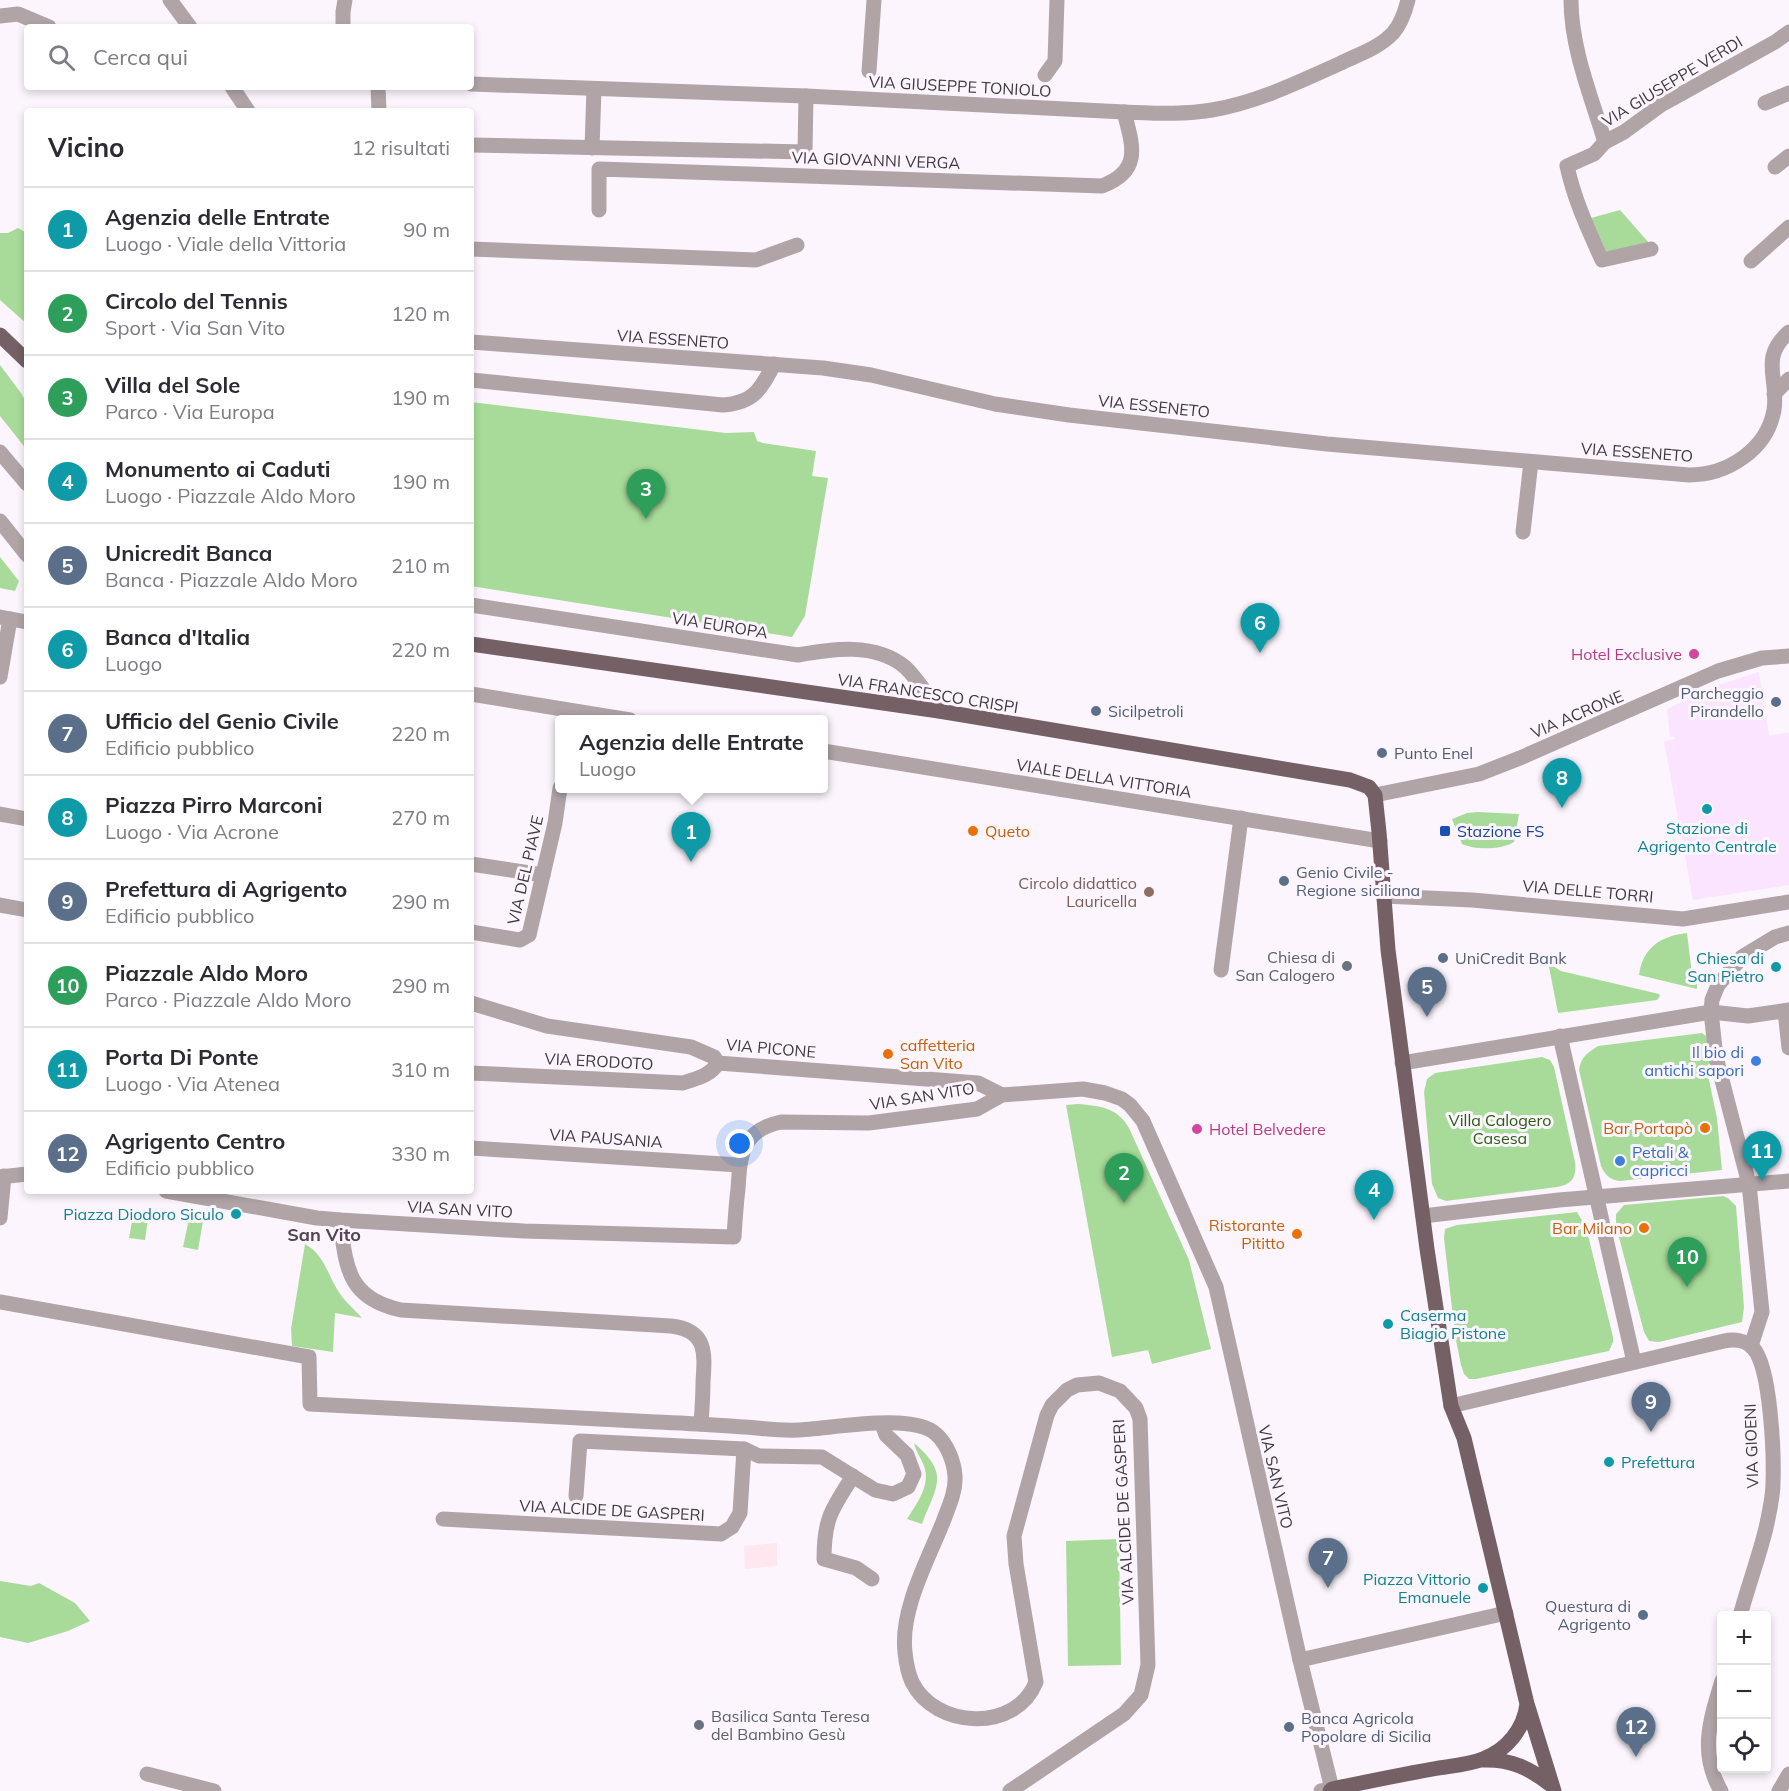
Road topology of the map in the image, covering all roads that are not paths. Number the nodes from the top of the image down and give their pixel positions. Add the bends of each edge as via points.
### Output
1 (170, 0) edge
2 (345, 0) edge
3 (874, 0) edge
4 (1057, 0) edge
5 (1408, 0) edge
6 (1571, 0) edge
7 (0, 16) edge
8 (42, 24) edge
9 (188, 24) edge
10 (344, 24) edge
11 (1789, 32) edge
12 (869, 71) dead end
13 (1045, 75) dead end
14 (474, 84) edge
15 (594, 88) junction
16 (234, 90) edge
17 (378, 90) edge
18 (1789, 93) edge
19 (806, 96) junction
20 (1765, 103) dead end
21 (246, 108) edge
22 (379, 108) edge
23 (1124, 112) junction
24 (1605, 142) junction
25 (474, 145) edge
26 (592, 148) junction
27 (1789, 156) edge
28 (1775, 167) dead end
29 (599, 210) dead end
30 (1789, 226) edge
31 (796, 245) dead end
32 (474, 249) edge
33 (1651, 249) dead end
34 (1751, 261) dead end
35 (1789, 333) edge
36 (0, 335) edge
37 (474, 342) edge
38 (24, 358) edge
39 (774, 364) junction
40 (1789, 379) edge
41 (474, 381) edge
42 (1782, 394) edge
43 (0, 452) edge
44 (1531, 462) junction
45 (24, 480) edge
46 (0, 521) edge
47 (1523, 532) dead end
48 (24, 551) edge
49 (474, 605) edge
50 (5, 618) edge
51 (24, 621) edge
52 (474, 644) edge
53 (1789, 656) edge
54 (0, 677) edge
55 (474, 695) edge
56 (939, 711) junction
57 (571, 715) edge
58 (828, 752) edge
59 (559, 793) edge
60 (1375, 795) junction
61 (0, 814) edge
62 (24, 818) edge
63 (1241, 818) junction
64 (1380, 841) junction
65 (474, 864) edge
66 (543, 875) junction
67 (1383, 896) junction
68 (1789, 902) edge
69 (0, 905) edge
70 (24, 909) edge
71 (474, 933) edge
72 (1789, 933) edge
73 (1221, 970) dead end
74 (474, 1004) edge
75 (1787, 1010) edge
76 (1711, 1012) junction
77 (1560, 1036) junction
78 (1789, 1048) edge
79 (718, 1063) junction
80 (1402, 1063) junction
81 (474, 1073) edge
82 (1002, 1095) junction
83 (474, 1148) edge
84 (739, 1165) junction
85 (24, 1174) edge
86 (2, 1177) edge
87 (1789, 1181) edge
88 (1749, 1184) junction
89 (183, 1194) edge
90 (1597, 1196) junction
91 (1423, 1216) junction
92 (0, 1218) edge
93 (340, 1220) junction
94 (0, 1302) edge
95 (1751, 1346) junction
96 (1634, 1362) junction
97 (1451, 1406) junction
98 (701, 1424) junction
99 (882, 1424) junction
100 (744, 1449) junction
101 (853, 1476) junction
102 (576, 1496) dead end
103 (443, 1519) dead end
104 (872, 1579) dead end
105 (1741, 1611) edge
106 (1506, 1613) junction
107 (1300, 1660) junction
108 (1717, 1698) edge
109 (1527, 1704) junction
110 (1482, 1760) junction
111 (147, 1774) dead end
112 (1789, 1774) edge
113 (1553, 1788) edge
114 (1328, 1790) edge
115 (214, 1791) edge
116 (1010, 1791) edge
117 (1720, 1791) edge
118 (1779, 1791) edge

1 - 9 street
2 - 10 street
3 - 12 street
4 - 13 street via 1055,61
5 - 23 street, VIA GIUSEPPE TONIOLO via 1400,22 1384,41 1286,89 1209,111
6 - 24 street, VIA GIUSEPPE VERDI via 1580,61
7 - 8 street via 18,14
11 - 24 street, VIA GIUSEPPE VERDI via 1661,105
14 - 15 street, VIA GIUSEPPE TONIOLO
15 - 19 street, VIA GIUSEPPE TONIOLO
15 - 26 street
16 - 21 street
17 - 22 street
18 - 20 street
19 - 23 street, VIA GIUSEPPE TONIOLO
19 - 26 street via 805,152
23 - 29 street, VIA GIOVANNI VERGA via 1132,158 1122,176 1102,186 599,169
24 - 33 street via 1594,154 1567,166 1585,223 1602,260
25 - 26 street
27 - 28 street
30 - 34 street
31 - 32 street via 756,260
35 - 42 street, VIA ESSENETO via 1776,346 1772,358
36 - 38 main road
37 - 39 street, VIA ESSENETO
39 - 41 street via 753,396 723,405
39 - 44 street, VIA ESSENETO via 871,375 995,404 1069,415
40 - 42 street
42 - 44 street, VIA ESSENETO via 1769,429 1745,456 1712,473 1689,475
43 - 45 street
44 - 47 street
46 - 48 street
49 - 56 street, VIA EUROPA via 798,655 850,649 872,652 892,658 906,669
50 - 51 street
50 - 54 street
52 - 56 main road, VIA FRANCESCO CRISPI
53 - 60 street, VIA ACRONE via 1762,658 1718,671 1479,774
55 - 57 street
56 - 60 main road, VIA FRANCESCO CRISPI via 1350,780 1369,787
58 - 63 street, VIALE DELLA VITTORIA
59 - 66 street, VIA DEL PIAVE
60 - 64 main road
61 - 62 street
63 - 64 street, VIALE DELLA VITTORIA
63 - 73 street
64 - 67 main road
65 - 66 street
66 - 71 street, VIA DEL PIAVE via 529,935 520,940
67 - 68 street, VIA DELLE TORRI via 1484,900 1683,919
67 - 80 main road
69 - 70 street
72 - 76 street via 1742,957 1718,985
74 - 79 street, VIA PICONE via 547,1026 691,1047 714,1057
75 - 76 street via 1748,1016
75 - 78 street
76 - 77 street
76 - 88 street via 1716,1057
77 - 80 street
77 - 90 street
79 - 81 street, VIA ERODOTO via 705,1076 683,1083
79 - 82 street, VIA PICONE via 978,1083
80 - 91 main road
82 - 84 street, VIA SAN VITO via 976,1109 881,1121 781,1122 760,1129 745,1145
82 - 107 street, VIA SAN VITO via 1083,1089 1105,1093 1130,1105 1143,1121 1216,1287
83 - 84 street, VIA PAUSANIA
84 - 93 street, VIA SAN VITO via 734,1237 524,1231
85 - 86 street
86 - 92 street
87 - 88 street
88 - 90 street
88 - 95 street via 1762,1312
89 - 93 street, VIA SAN VITO
90 - 91 street
90 - 96 street
91 - 97 main road
93 - 98 street via 350,1275 366,1295 388,1307 688,1330 700,1341 705,1356
94 - 98 street via 309,1357 310,1404
95 - 96 street via 1732,1340
95 - 105 street, VIA GIOENI via 1763,1371 1770,1413 1773,1484 1766,1527
96 - 97 street
97 - 106 main road via 1464,1438
98 - 99 street, VIA ALCIDE DE GASPERI via 796,1431
99 - 101 street, VIA ALCIDE DE GASPERI via 886,1435 908,1455 913,1480 893,1494 875,1490
99 - 116 street, VIA ALCIDE DE GASPERI via 921,1425 936,1434 949,1452 955,1476 952,1493 911,1604 904,1648 912,1682 921,1695 946,1713 973,1719 1011,1710 1036,1682 1014,1536 1052,1406 1077,1385 1099,1383 1120,1391 1136,1408 1140,1419 1148,1665 1141,1695 1124,1714
100 - 101 street, VIA ALCIDE DE GASPERI via 759,1456 822,1457
100 - 102 street, VIA ALCIDE DE GASPERI via 580,1441
100 - 103 street, VIA ALCIDE DE GASPERI via 740,1513 732,1527 721,1534
101 - 104 street via 832,1509 824,1533 824,1559 856,1568
106 - 107 street
106 - 109 main road
107 - 114 street, VIA SAN VITO
108 - 117 street via 1708,1739 1712,1773
109 - 110 main road via 1517,1733
109 - 113 main road
110 - 113 main road via 1519,1764 1533,1770
110 - 114 main road
111 - 115 street
112 - 118 street

